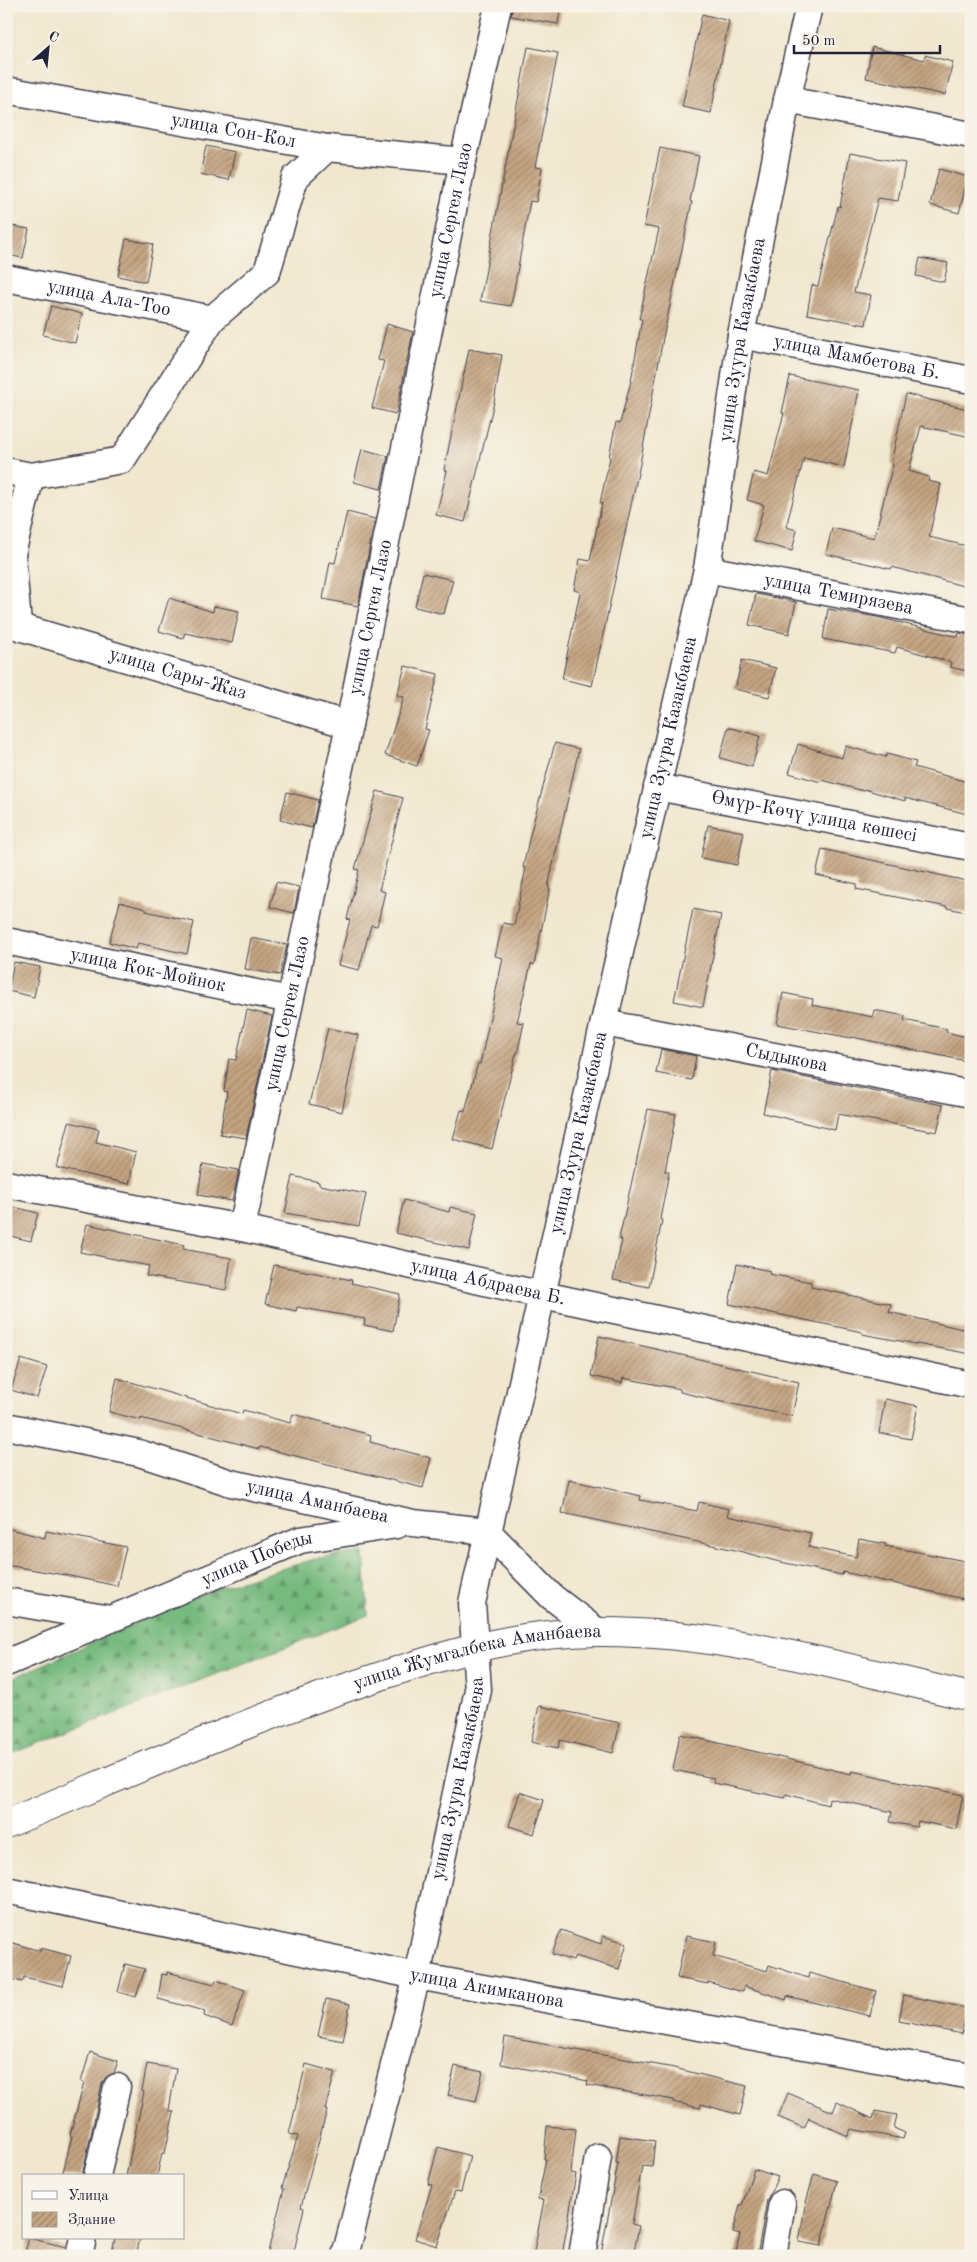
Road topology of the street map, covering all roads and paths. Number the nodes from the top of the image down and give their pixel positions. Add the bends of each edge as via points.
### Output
1 (498, 6) edge
2 (809, 6) edge
3 (6, 90) edge
4 (787, 100) junction
5 (971, 135) edge
6 (327, 148) junction
7 (463, 161) junction
8 (6, 278) edge
9 (212, 319) junction
10 (741, 335) junction
11 (971, 380) edge
12 (18, 473) edge
13 (706, 569) junction
14 (971, 620) edge
15 (12, 624) edge
16 (349, 725) junction
17 (658, 787) junction
18 (971, 847) edge
19 (6, 941) edge
20 (290, 1000) junction
21 (604, 1022) junction
22 (971, 1094) edge
23 (6, 1184) edge
24 (242, 1228) junction
25 (543, 1295) junction
26 (971, 1385) edge
27 (6, 1426) edge
28 (413, 1523) junction
29 (487, 1531) junction
30 (6, 1601) edge
31 (110, 1619) junction
32 (598, 1632) junction
33 (476, 1647) junction
34 (6, 1663) edge
35 (971, 1697) edge
36 (6, 1824) edge
37 (6, 1890) edge
38 (417, 1976) junction
39 (971, 2076) edge
40 (117, 2087) dead end
41 (598, 2157) dead end
42 (97, 2174) edge
43 (782, 2203) dead end
44 (83, 2240) edge
45 (79, 2256) edge
46 (345, 2256) edge
47 (582, 2256) edge
48 (773, 2256) edge

1 - 7 street, улица Сергея Лазо
2 - 4 street, улица Зуура Казакбаева
3 - 6 street, улица Сон-Кол
4 - 5 street
4 - 10 street, улица Зуура Казакбаева
6 - 7 street, улица Сон-Кол
6 - 9 street via 295,178 267,272
7 - 16 street, улица Сергея Лазо
8 - 9 street, улица Ала-Тоо
9 - 12 street via 122,460
10 - 11 street, улица Мамбетова Б.
10 - 13 street, улица Зуура Казакбаева
12 - 15 street via 12,554
13 - 14 street, улица Темирязева
13 - 17 street, улица Зуура Казакбаева
15 - 16 street, улица Сары-Жаз
16 - 20 street, улица Сергея Лазо
17 - 18 street, Өмүр-Көчү улица көшесі
17 - 21 street, улица Зуура Казакбаева
19 - 20 street, улица Кок-Мойнок
20 - 24 street, улица Сергея Лазо
21 - 22 street, Сыдыкова
21 - 25 street, улица Зуура Казакбаева
23 - 24 street, улица Абдраева Б.
24 - 25 street, улица Абдраева Б.
25 - 26 street, улица Абдраева Б.
25 - 29 street, улица Зуура Казакбаева
27 - 28 street, улица Аманбаева via 139,1452 231,1483
28 - 29 street, улица Аманбаева
28 - 31 street, улица Победы via 300,1540
29 - 32 street via 552,1597
29 - 33 street, улица Зуура Казакбаева via 472,1603
30 - 31 street
31 - 34 street, улица Победы
32 - 33 main road, улица Жумгалбека Аманбаева via 532,1636
32 - 35 main road, улица Жумгалбека Аманбаева via 671,1635 763,1649
33 - 36 main road, улица Жумгалбека Аманбаева via 424,1661 276,1712
33 - 38 street, улица Зуура Казакбаева via 478,1690
37 - 38 street, улица Акимканова
38 - 39 street, улица Акимканова
38 - 46 street, улица Зуура Казакбаева
40 - 42 street
41 - 47 street
43 - 48 street
44 - 45 street

